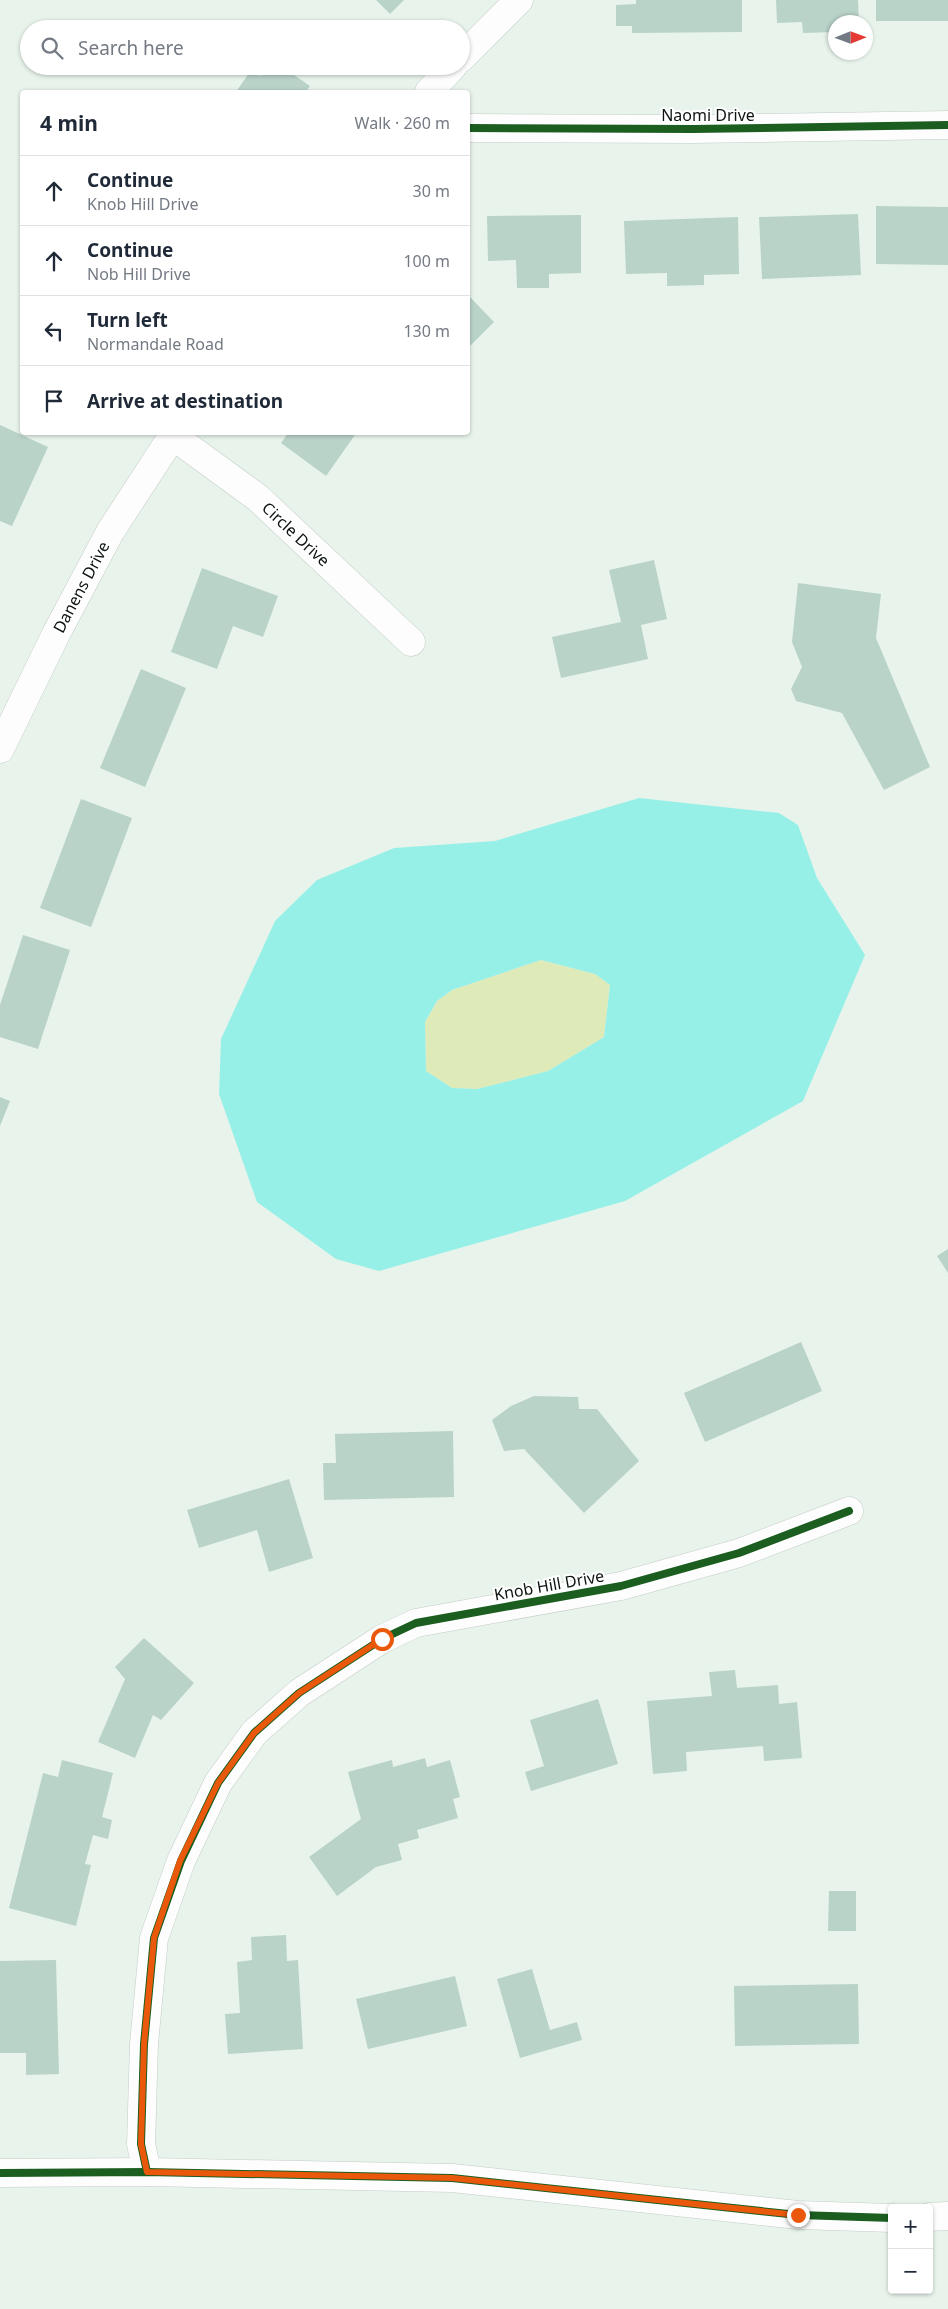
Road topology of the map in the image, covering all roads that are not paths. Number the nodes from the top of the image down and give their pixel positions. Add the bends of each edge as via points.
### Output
1 (519, 0) edge
2 (470, 49) edge
3 (445, 75) edge
4 (431, 90) edge
5 (948, 126) edge
6 (470, 128) edge
7 (173, 435) edge
8 (175, 435) edge
9 (411, 642) dead end
10 (0, 749) edge
11 (849, 1511) dead end
12 (147, 2172) junction
13 (0, 2173) edge
14 (948, 2216) edge
15 (933, 2217) edge
16 (888, 2218) edge

1 - 2 street
3 - 4 street
5 - 6 street, Naomi Drive
7 - 10 street, Danens Drive via 110,532
8 - 9 street, Circle Drive via 258,498
11 - 12 street, Knob Hill Drive via 739,1553 621,1586 416,1623 350,1658 299,1693 254,1733 218,1783 180,1861 154,1938 144,2044 141,2144
12 - 13 street
12 - 16 street via 452,2178 798,2215
14 - 15 street

